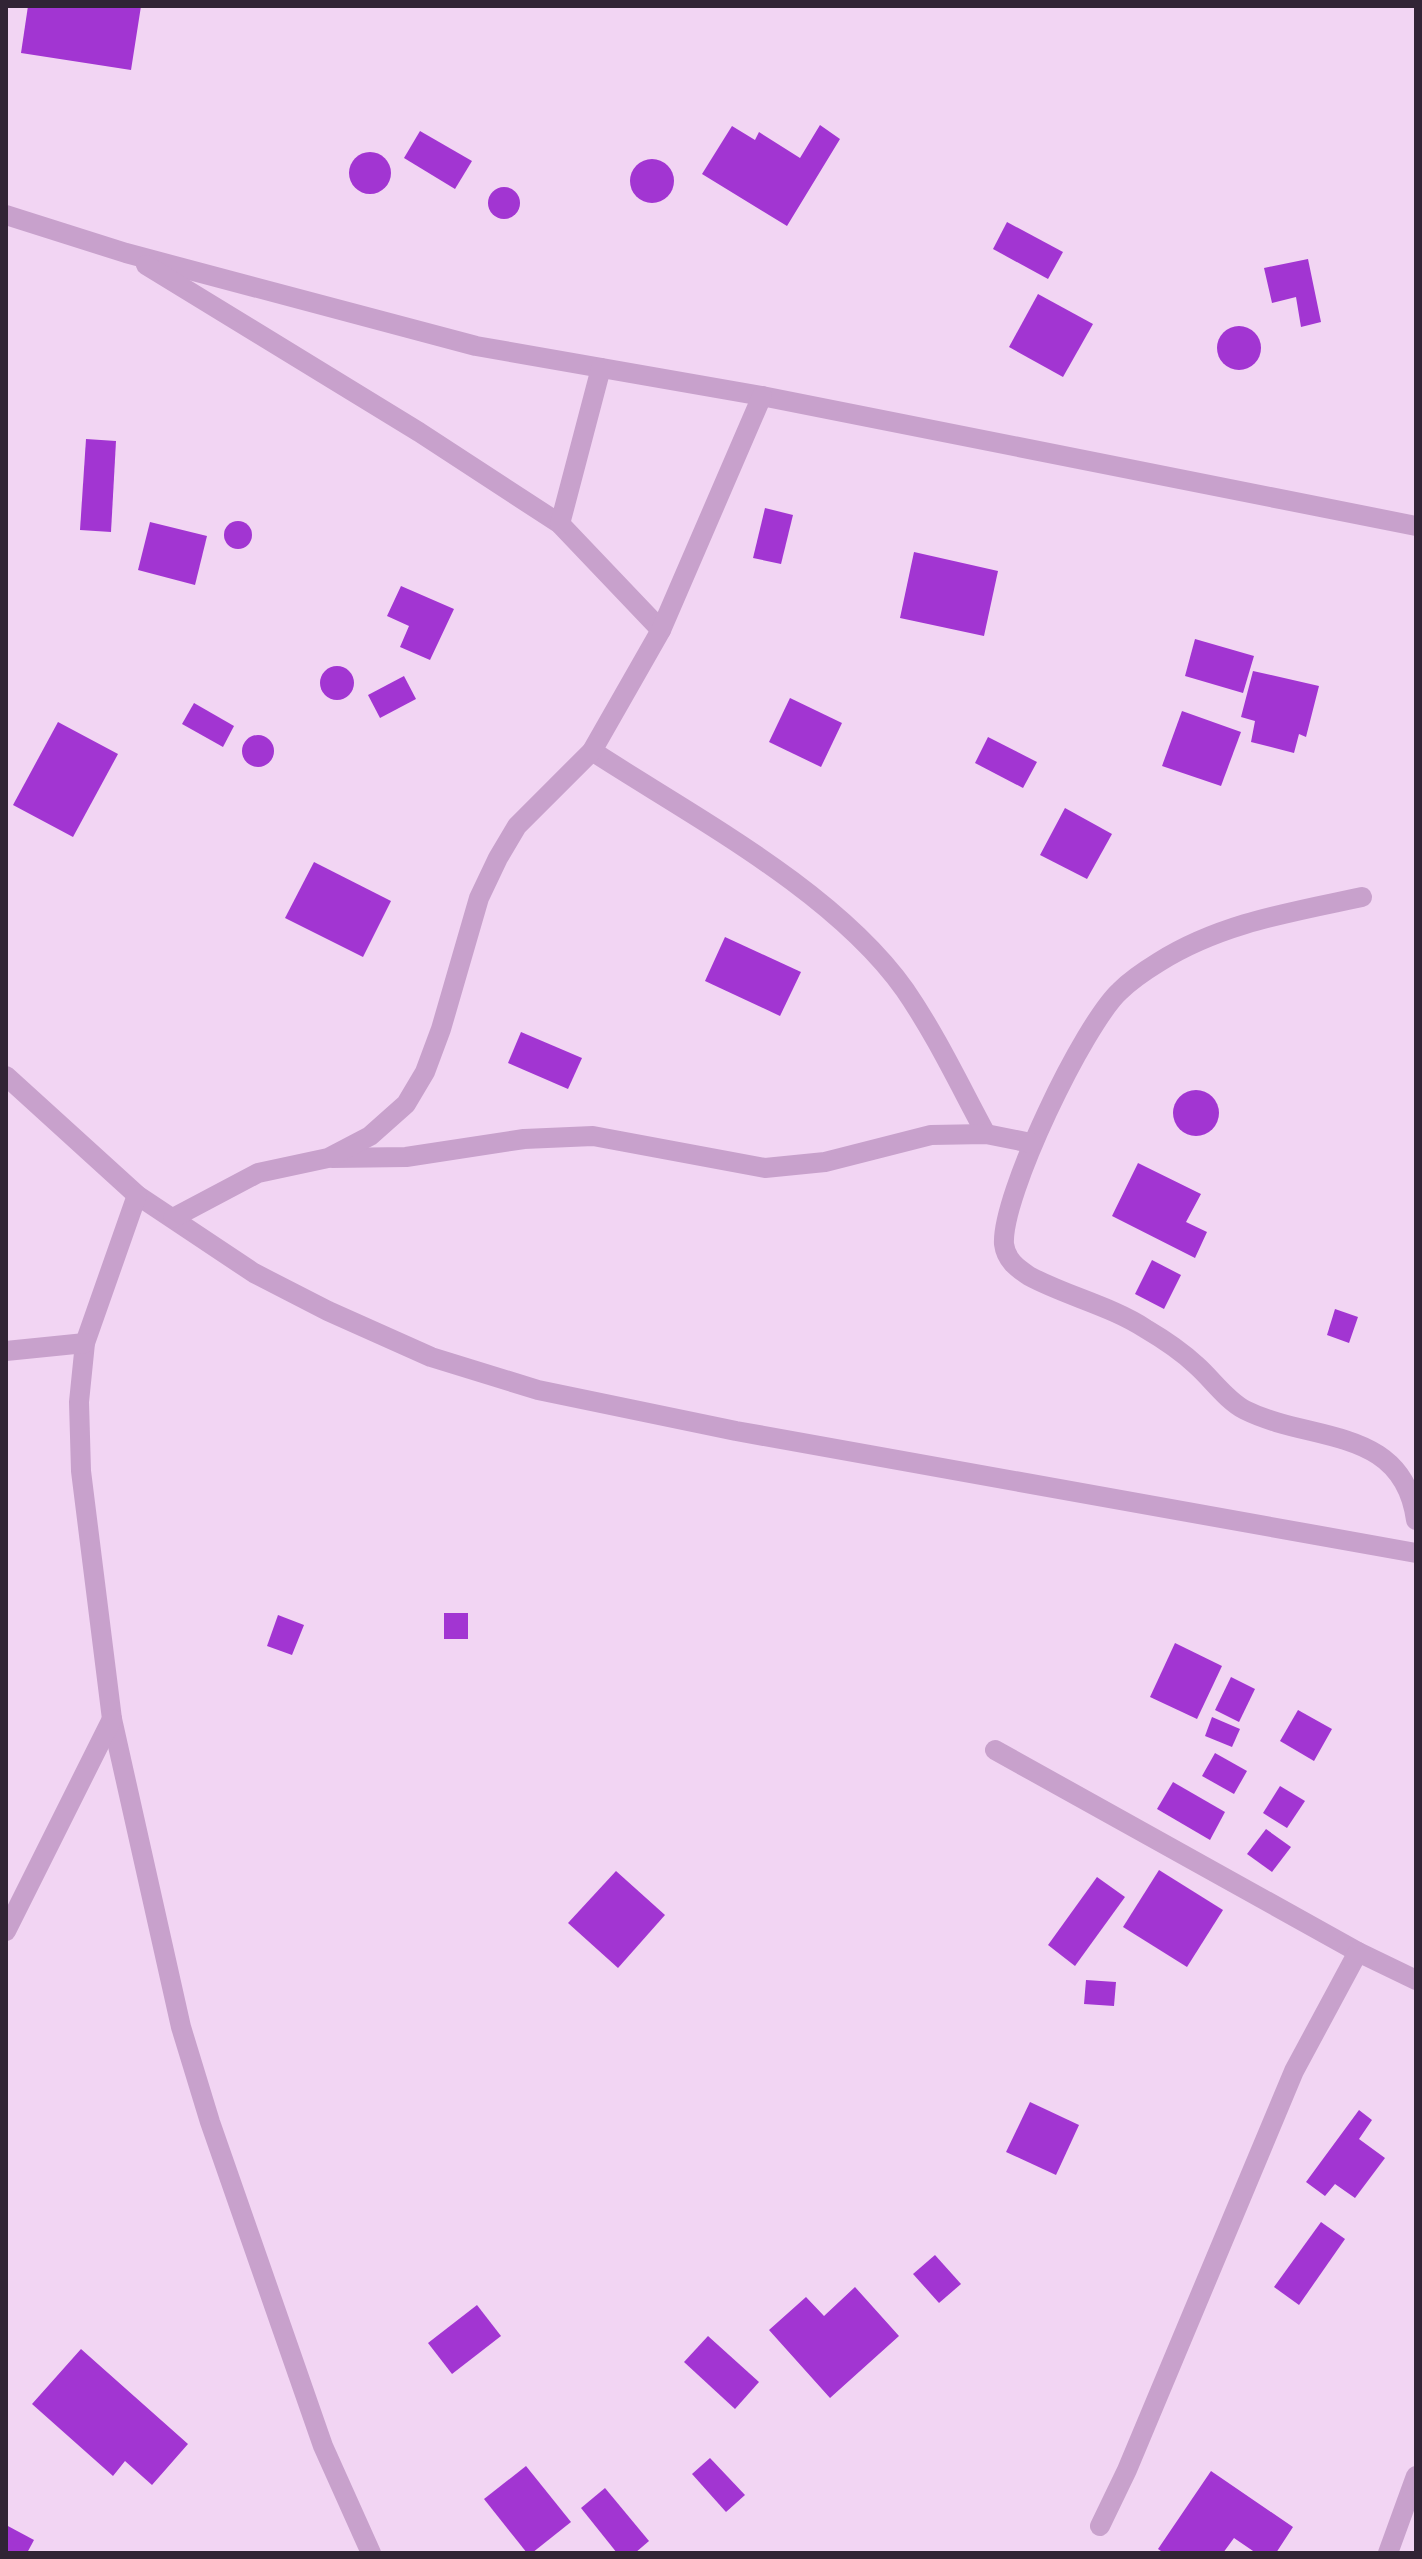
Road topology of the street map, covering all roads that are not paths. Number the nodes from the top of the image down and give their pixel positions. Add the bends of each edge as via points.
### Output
1 (6, 215) edge
2 (126, 253) junction
3 (601, 368) junction
4 (762, 396) junction
5 (560, 524) junction
6 (1416, 526) edge
7 (661, 630) junction
8 (592, 751) junction
9 (1362, 897) dead end
10 (6, 1076) edge
11 (986, 1134) junction
12 (1031, 1143) junction
13 (328, 1158) junction
14 (137, 1195) junction
15 (173, 1218) junction
16 (85, 1343) junction
17 (6, 1351) edge
18 (1416, 1520) edge
19 (1416, 1553) edge
20 (112, 1719) junction
21 (995, 1750) dead end
22 (6, 1931) edge
23 (1358, 1952) junction
24 (1416, 1980) edge
25 (1416, 2476) edge
26 (1100, 2526) dead end
27 (371, 2553) edge
28 (1388, 2553) edge

1 - 2 street
2 - 3 street via 476,346
2 - 5 street
3 - 4 street
3 - 5 street
4 - 6 street
4 - 7 street
5 - 7 street
7 - 8 street
8 - 11 street via 761,860 874,955 904,990
8 - 13 street via 517,826 498,858 479,898 425,1072 406,1104 370,1136
9 - 12 street via 1236,925 1160,961 1119,991 1100,1015
10 - 14 street
11 - 12 street
11 - 13 street via 931,1135 825,1162 765,1168 572,1135 406,1157
12 - 18 street via 1007,1219 1004,1246 1013,1265 1044,1284 1143,1326 1196,1364 1243,1409 1347,1438 1380,1456 1413,1495
13 - 15 street via 258,1173
14 - 15 street
14 - 16 street
15 - 19 street via 254,1273 328,1311 431,1357 538,1390 736,1431
16 - 17 street
16 - 20 street via 79,1402 81,1471
20 - 22 street
20 - 27 street via 181,2027 210,2122 323,2446
21 - 23 street
23 - 24 street
23 - 26 street via 1294,2071
25 - 28 street

